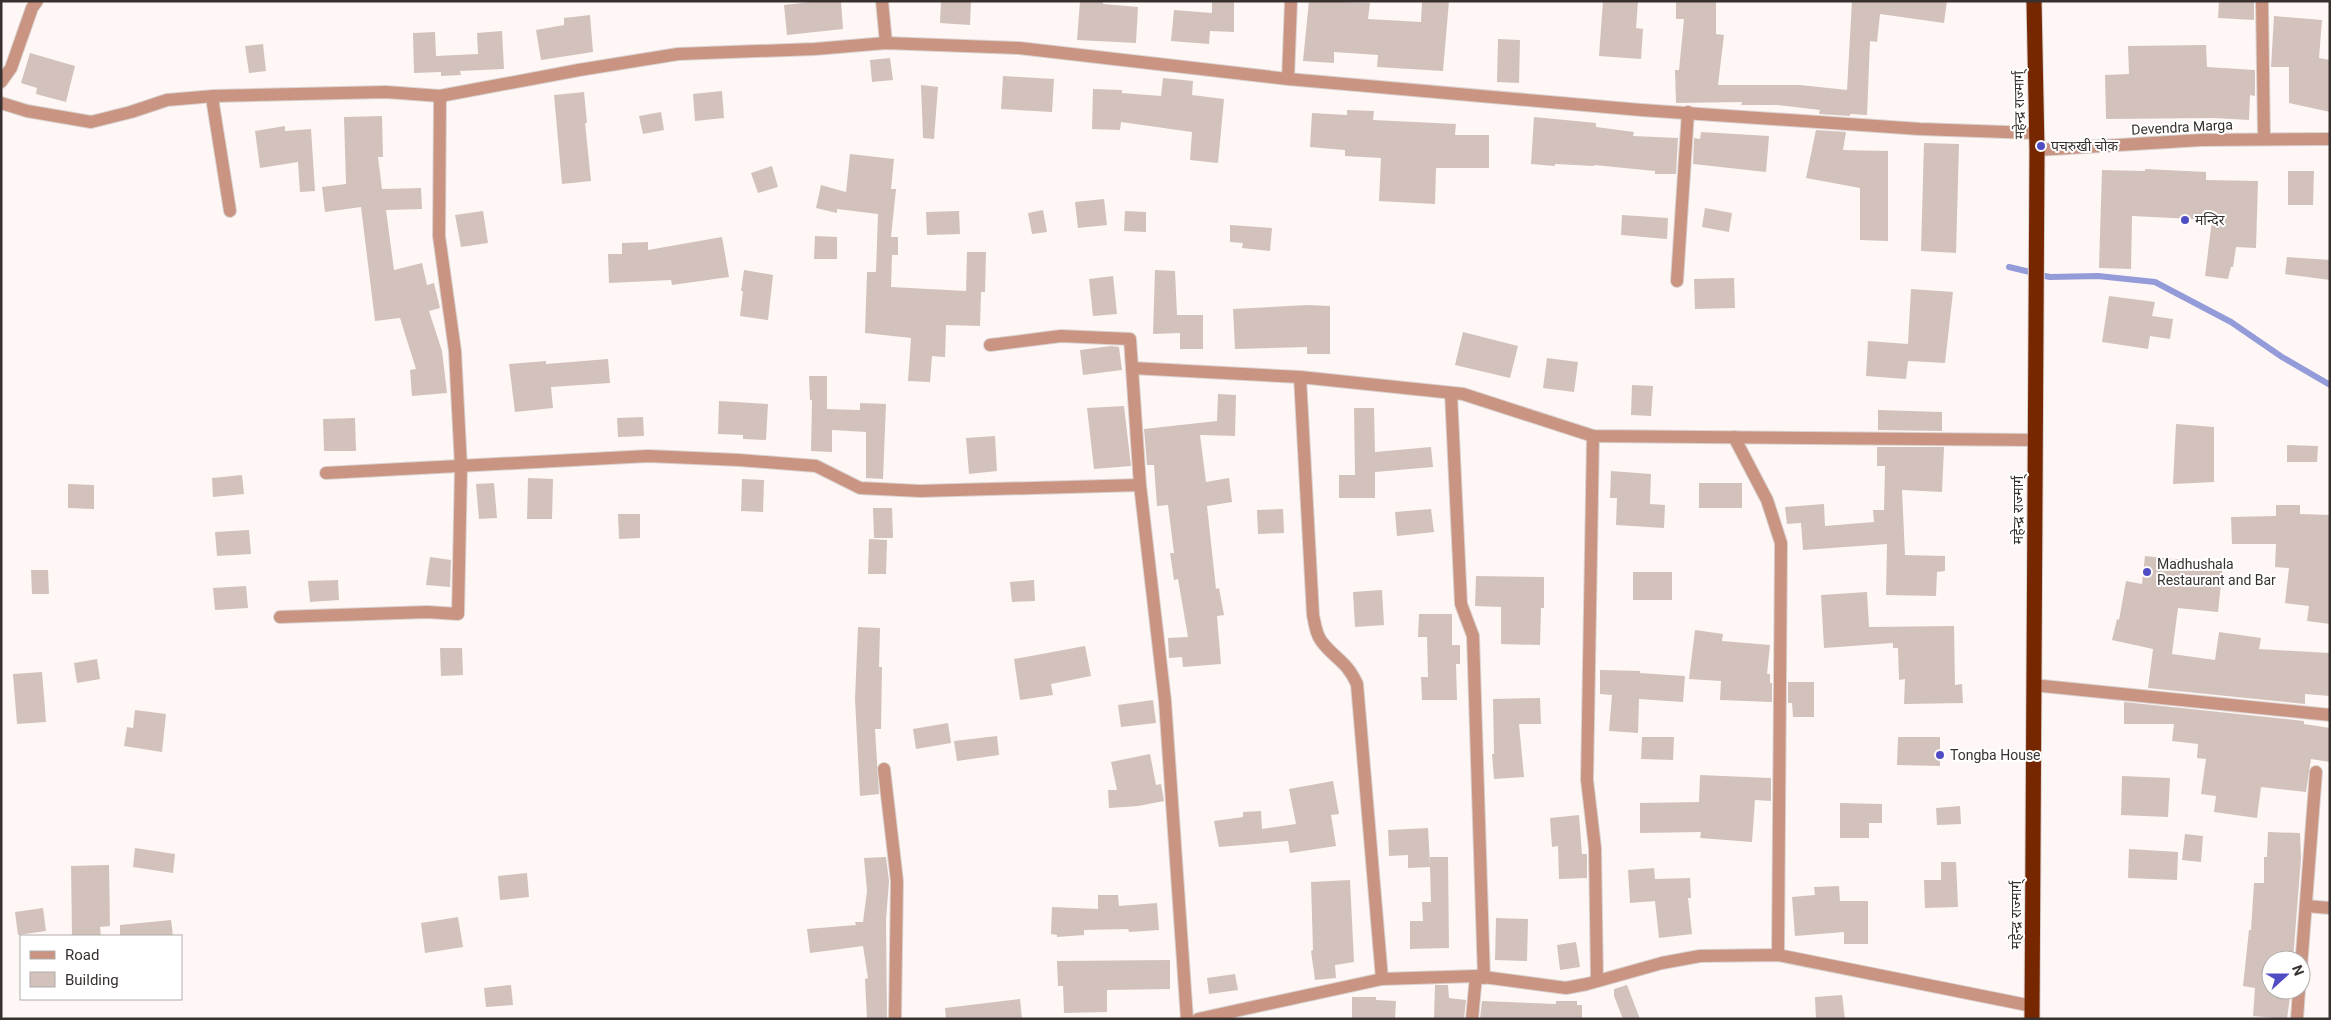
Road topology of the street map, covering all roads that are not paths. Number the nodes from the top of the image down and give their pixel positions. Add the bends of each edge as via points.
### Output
1 (37, 1) edge
2 (882, 1) edge
3 (1292, 1) edge
4 (2034, 1) edge
5 (2262, 1) edge
6 (886, 43) junction
7 (1288, 79) junction
8 (1, 82) edge
9 (214, 96) junction
10 (440, 96) junction
11 (1, 103) edge
12 (1688, 112) junction
13 (2036, 133) junction
14 (2264, 138) junction
15 (2330, 139) edge
16 (2037, 150) junction
17 (230, 211) dead end
18 (1677, 281) dead end
19 (990, 344) dead end
20 (1132, 368) junction
21 (1300, 377) junction
22 (1451, 393) junction
23 (1593, 436) junction
24 (1734, 437) junction
25 (2035, 440) junction
26 (461, 468) junction
27 (326, 473) dead end
28 (1140, 485) junction
29 (280, 617) dead end
30 (2034, 685) junction
31 (2330, 715) edge
32 (884, 769) dead end
33 (2316, 772) dead end
34 (2306, 906) junction
35 (2330, 908) edge
36 (2302, 950) edge
37 (1778, 954) junction
38 (1480, 977) junction
39 (1382, 979) junction
40 (1597, 982) junction
41 (2298, 1000) edge
42 (2032, 1012) edge
43 (895, 1019) edge
44 (1187, 1019) edge
45 (1198, 1019) edge
46 (1472, 1019) edge
47 (2297, 1019) edge

1 - 8 street via 11,68
2 - 6 street
3 - 7 street
4 - 13 highway, महेन्द्र राज्मार्ग्
5 - 14 street
6 - 7 street via 1018,48
6 - 10 street via 678,54
7 - 12 street
9 - 10 street via 386,92
9 - 11 street via 168,100 91,122
9 - 17 street
10 - 26 street via 439,236 455,351
12 - 13 street via 1920,129
12 - 18 street
13 - 16 highway, महेन्द्र राज्मार्ग्
14 - 15 street, Devendra Marga
14 - 16 street, Devendra Marga
16 - 25 highway, महेन्द्र राज्मार्ग्
19 - 20 street via 1061,336 1130,339
20 - 21 street
20 - 28 street
21 - 22 street
21 - 39 street via 1313,615 1321,641 1342,660 1357,684
22 - 23 street via 1463,394
22 - 38 street via 1461,604 1473,636
23 - 24 street
23 - 40 street via 1587,780 1595,848
24 - 25 street
24 - 37 street via 1767,500 1781,543
25 - 30 highway, महेन्द्र राज्मार्ग्
26 - 27 street
26 - 28 street via 648,456 816,466 860,488 920,491
26 - 29 street via 458,614 427,612
28 - 44 street via 1165,701
30 - 31 street
30 - 42 highway, महेन्द्र राज्मार्ग्
32 - 43 street via 897,881
33 - 34 street
34 - 35 street
34 - 36 street
37 - 40 street via 1700,956 1662,963
37 - 42 street
38 - 39 street
38 - 40 street via 1566,988
38 - 46 street
39 - 45 street
41 - 47 street

